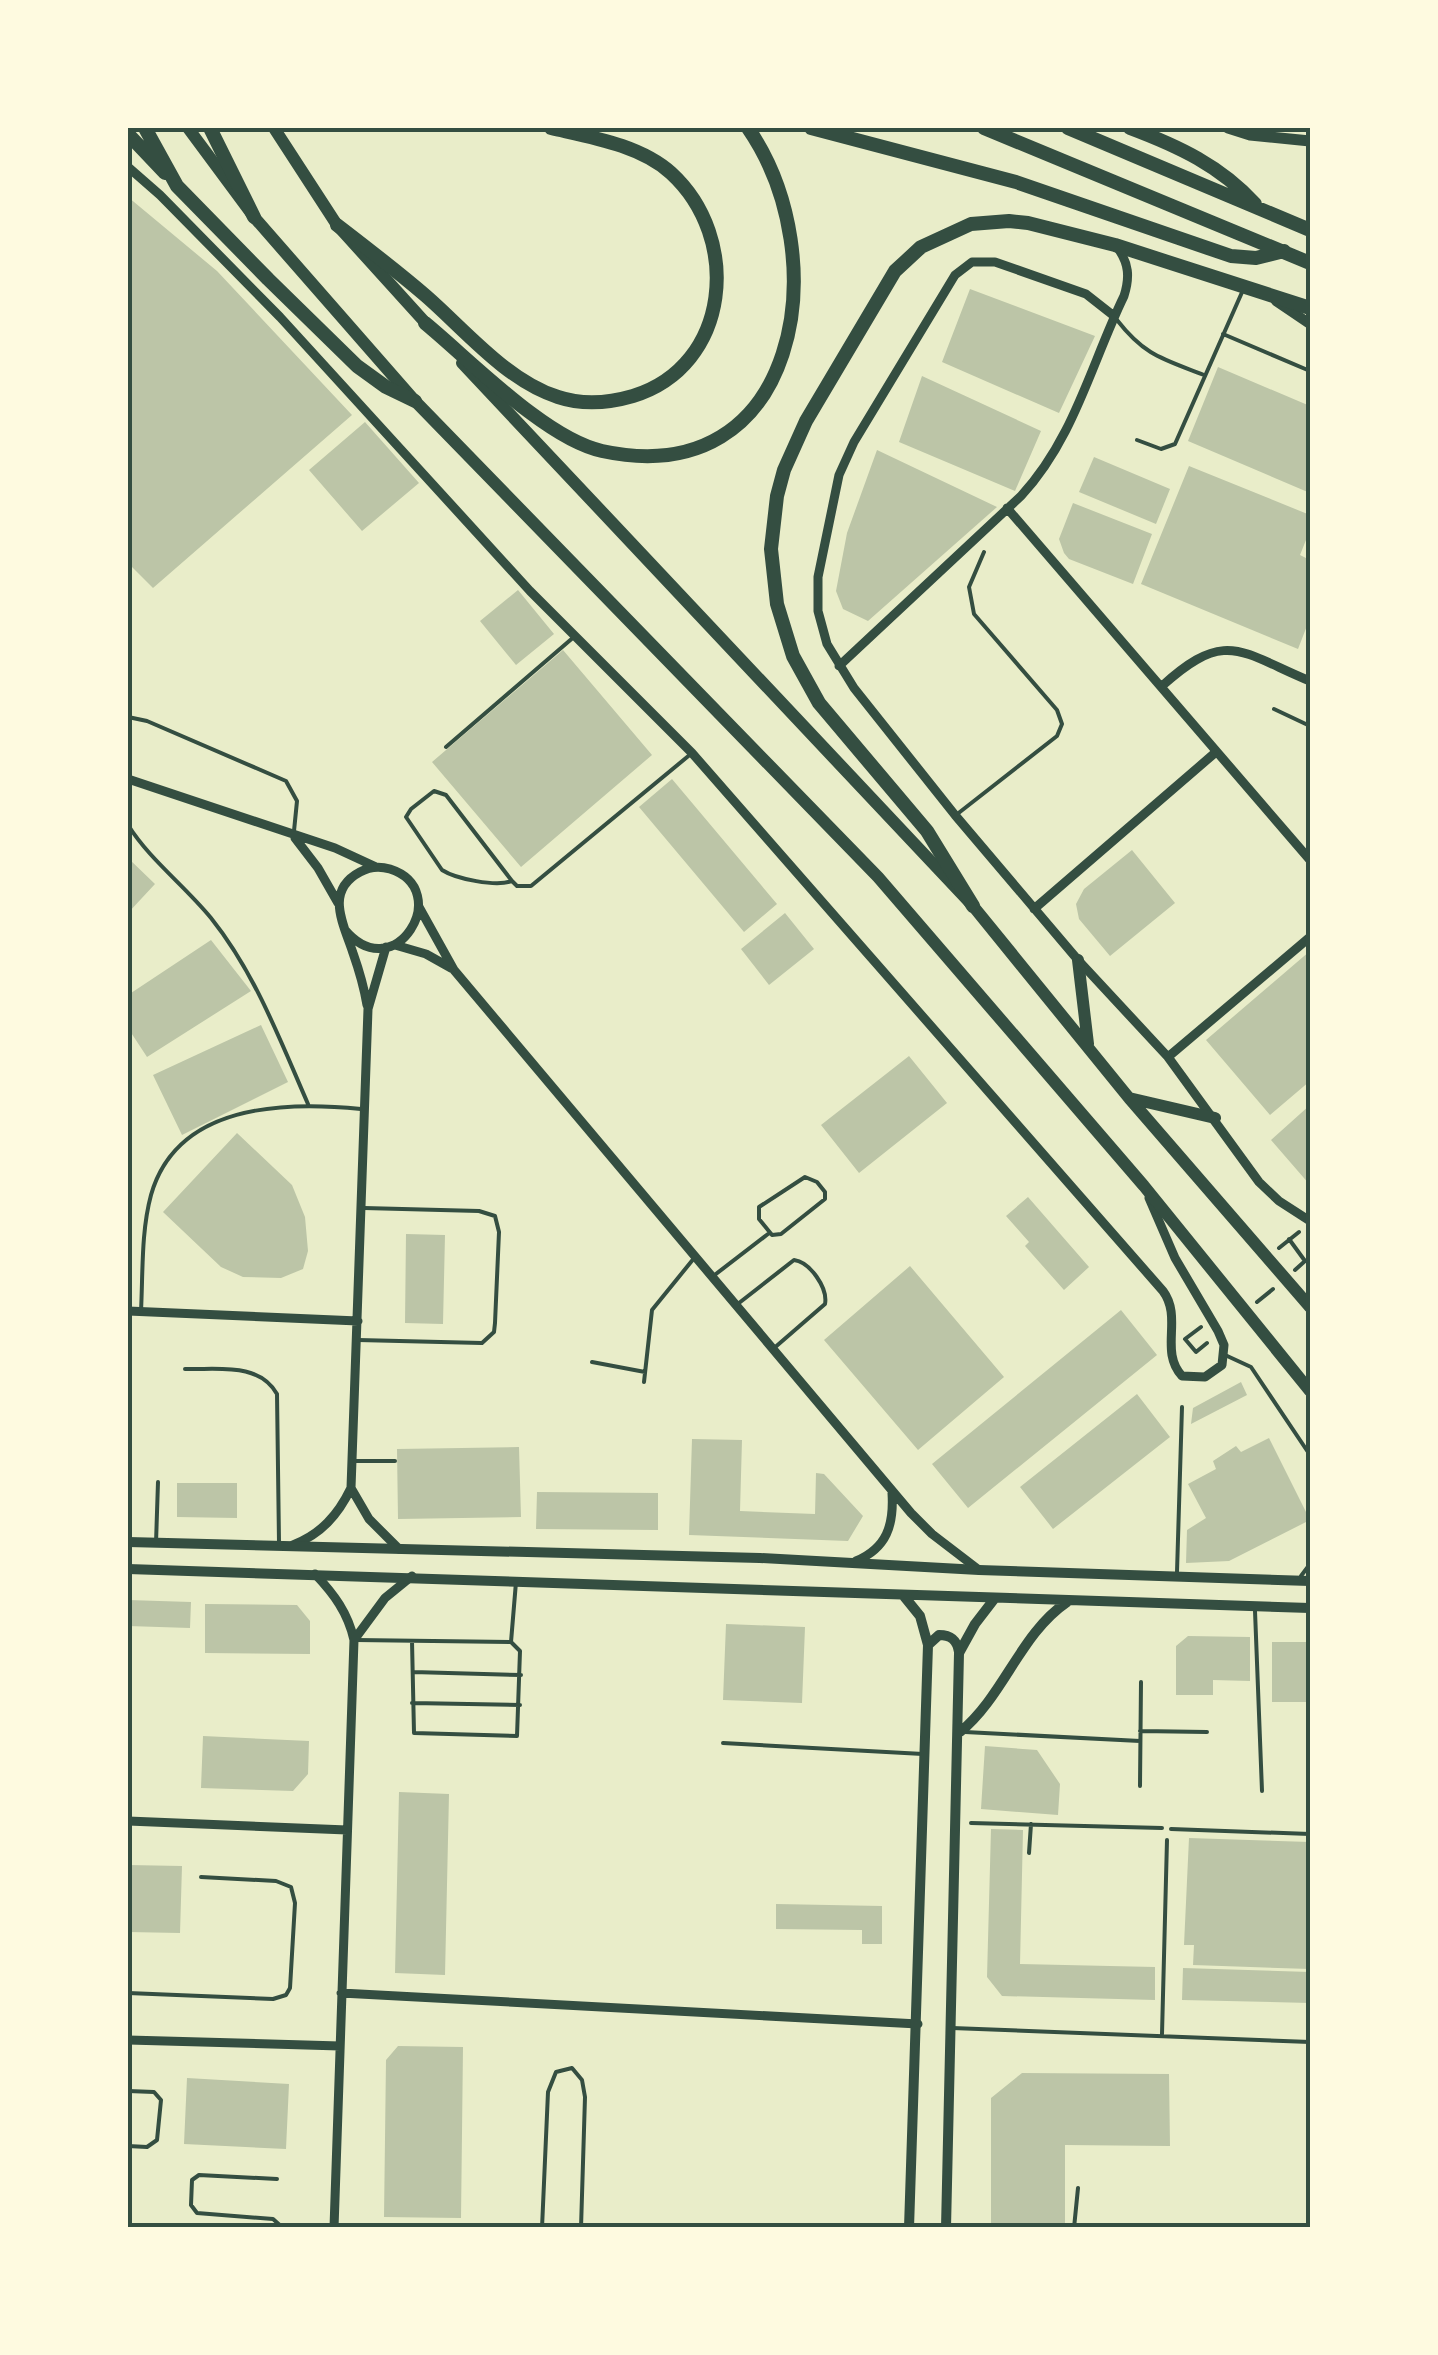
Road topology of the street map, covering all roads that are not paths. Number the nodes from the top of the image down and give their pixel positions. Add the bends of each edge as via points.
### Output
1 (145, 128) edge
2 (188, 128) edge
3 (210, 128) edge
4 (274, 128) edge
5 (551, 128) edge
6 (748, 128) edge
7 (811, 128) edge
8 (984, 128) edge
9 (1068, 128) edge
10 (1130, 128) edge
11 (1228, 128) edge
12 (128, 134) edge
13 (1309, 136) edge
14 (128, 167) edge
15 (177, 186) junction
16 (1259, 208) junction
17 (254, 217) junction
18 (337, 224) junction
19 (1310, 230) edge
20 (1115, 245) junction
21 (1284, 252) junction
22 (1310, 264) edge
23 (1245, 285) junction
24 (1268, 293) junction
25 (1310, 308) edge
26 (1114, 316) junction
27 (425, 322) junction
28 (1310, 324) edge
29 (1222, 334) junction
30 (1310, 371) edge
31 (1205, 375) junction
32 (415, 401) junction
33 (1136, 440) dead end
34 (1007, 508) junction
35 (984, 552) dead end
36 (575, 636) junction
37 (839, 666) junction
38 (1310, 681) edge
39 (1162, 686) junction
40 (1274, 709) dead end
41 (128, 718) edge
42 (1310, 726) edge
43 (446, 747) dead end
44 (1216, 752) junction
45 (692, 753) junction
46 (128, 778) edge
47 (955, 815) junction
48 (128, 825) edge
49 (294, 836) junction
50 (1310, 860) edge
51 (375, 867) junction
52 (512, 881) junction
53 (338, 903) junction
54 (973, 906) junction
55 (419, 907) junction
56 (1034, 910) junction
57 (345, 930) junction
58 (1310, 937) edge
59 (390, 946) junction
60 (1078, 960) junction
61 (454, 970) junction
62 (368, 1010) junction
63 (1088, 1046) junction
64 (1168, 1057) junction
65 (1129, 1098) junction
66 (308, 1104) junction
67 (365, 1110) junction
68 (1214, 1118) junction
69 (1144, 1186) junction
70 (362, 1208) junction
71 (1310, 1221) edge
72 (770, 1233) junction
73 (696, 1257) junction
74 (712, 1277) junction
75 (736, 1305) junction
76 (1310, 1306) edge
77 (128, 1311) edge
78 (142, 1311) junction
79 (358, 1321) junction
80 (358, 1340) junction
81 (772, 1349) junction
82 (1225, 1355) junction
83 (592, 1362) dead end
84 (185, 1369) dead end
85 (645, 1372) junction
86 (644, 1382) dead end
87 (1310, 1391) edge
88 (1182, 1407) dead end
89 (1310, 1456) edge
90 (353, 1461) junction
91 (395, 1461) dead end
92 (158, 1482) dead end
93 (351, 1488) junction
94 (892, 1491) junction
95 (128, 1542) edge
96 (156, 1542) junction
97 (283, 1547) junction
98 (402, 1550) junction
99 (849, 1564) junction
100 (1310, 1564) edge
101 (128, 1569) edge
102 (979, 1570) junction
103 (315, 1574) junction
104 (412, 1576) junction
105 (1176, 1576) junction
106 (516, 1580) junction
107 (1298, 1580) junction
108 (1310, 1581) edge
109 (902, 1594) junction
110 (995, 1598) junction
111 (1069, 1601) junction
112 (1255, 1606) junction
113 (1310, 1608) edge
114 (354, 1640) junction
115 (412, 1641) junction
116 (511, 1642) junction
117 (928, 1645) junction
118 (959, 1653) junction
119 (413, 1672) junction
120 (521, 1674) junction
121 (1141, 1682) dead end
122 (412, 1703) junction
123 (520, 1705) junction
124 (1140, 1731) junction
125 (960, 1732) junction
126 (1207, 1732) dead end
127 (1140, 1741) junction
128 (723, 1744) dead end
129 (924, 1754) junction
130 (1140, 1786) dead end
131 (1262, 1792) dead end
132 (128, 1821) edge
133 (347, 1830) junction
134 (1167, 1840) dead end
135 (201, 1877) dead end
136 (128, 1993) edge
137 (342, 1993) junction
138 (918, 2024) junction
139 (952, 2028) junction
140 (1162, 2034) junction
141 (128, 2040) edge
142 (1310, 2042) edge
143 (340, 2046) junction
144 (128, 2091) edge
145 (128, 2146) edge
146 (277, 2179) dead end
147 (1078, 2188) dead end
148 (283, 2228) edge
149 (334, 2228) edge
150 (542, 2228) edge
151 (580, 2228) edge
152 (909, 2228) edge
153 (946, 2228) edge
154 (1074, 2228) edge

1 - 15 highway
2 - 17 main road
3 - 17 highway
4 - 18 main road
5 - 18 highway via 650,158 672,173 706,221 718,272 710,322 668,380 644,392 586,403 556,397 500,362
6 - 27 highway via 771,166 790,226 792,327 770,386 726,432 668,453 622,454 580,445 528,412
7 - 21 highway via 1016,182 1231,256
8 - 21 highway
9 - 16 highway
10 - 16 highway via 1204,160
11 - 13 main road
12 - 15 highway
14 - 36 street via 280,316
15 - 32 highway via 357,366
16 - 19 highway
17 - 32 main road
18 - 27 main road
20 - 23 highway
20 - 26 street via 1128,274
20 - 54 highway via 1009,220 971,224 921,246 895,271 806,420 777,496 772,577 793,656 819,703 927,831
21 - 22 highway
23 - 24 highway
23 - 29 lane
24 - 25 highway
24 - 28 street
26 - 31 lane via 1148,352
26 - 34 street via 1057,450
26 - 37 street via 1075,288 994,262 972,262 954,275 839,475 817,594 822,628
27 - 54 main road
29 - 30 lane
29 - 31 lane
31 - 33 lane via 1175,444 1161,449
32 - 69 main road via 878,877
34 - 37 street
34 - 39 street
35 - 47 lane via 968,587 974,614 1062,724 1057,736
36 - 43 lane
36 - 45 street
37 - 47 street
38 - 39 street via 1221,649 1195,658
39 - 44 street
40 - 42 lane
41 - 49 lane via 286,780 297,801
44 - 50 street
44 - 56 street
45 - 52 lane via 536,882 524,887
45 - 82 street via 1163,1291 1174,1317 1171,1354 1178,1372 1205,1377
46 - 49 street
47 - 56 street
48 - 66 lane via 234,950
49 - 51 street
49 - 53 street
51 - 53 street via 350,878
51 - 55 street via 402,874
52 - 52 lane via 443,792 434,791 408,813 407,822 446,874 490,884
53 - 57 street
54 - 63 main road
55 - 59 street via 410,933
55 - 61 street
56 - 60 street
57 - 59 street via 367,947
57 - 62 street
58 - 64 street
59 - 61 street via 426,954
59 - 62 street
60 - 63 main road
60 - 64 street
61 - 73 street
62 - 67 street
63 - 65 main road
64 - 68 street
65 - 68 main road
65 - 76 main road
66 - 67 lane
66 - 78 lane via 262,1108 218,1122 168,1158 148,1207
67 - 70 street
68 - 71 street via 1259,1182
69 - 82 street
69 - 87 main road
70 - 79 street
70 - 80 lane via 488,1212 499,1232 490,1339
72 - 72 lane via 778,1236 826,1192 812,1178 798,1178 760,1208
72 - 74 lane
73 - 74 street
73 - 85 lane via 652,1310
74 - 75 street
75 - 81 street
75 - 81 lane via 794,1260 804,1262 826,1304
77 - 78 street
78 - 79 street
79 - 80 street
80 - 90 street
81 - 94 street
82 - 89 lane via 1252,1367
83 - 85 lane
84 - 97 lane via 259,1374 277,1394
85 - 86 lane
88 - 105 lane
90 - 91 lane
90 - 93 street
92 - 96 lane
93 - 97 street via 319,1531
93 - 98 street via 369,1520
94 - 99 street via 891,1530 884,1542
94 - 102 street
95 - 96 street
96 - 97 street
97 - 98 street
98 - 99 street
99 - 102 street
100 - 107 lane
101 - 103 street
102 - 105 street
103 - 104 street
103 - 114 street via 340,1604
104 - 106 street
104 - 114 street via 385,1598
105 - 107 street
106 - 109 street
106 - 116 lane
107 - 108 street
109 - 110 street
109 - 117 street via 920,1616
110 - 111 street
110 - 118 street
111 - 112 street
111 - 125 street via 1041,1626
112 - 113 street
112 - 131 lane
114 - 115 lane
114 - 133 street
115 - 116 lane
115 - 119 lane
116 - 120 lane via 520,1651
117 - 118 street via 947,1636
117 - 129 street
118 - 125 street
119 - 120 lane
119 - 122 lane
120 - 123 lane
121 - 124 lane
122 - 123 lane
122 - 123 lane via 417,1735 514,1738
124 - 126 lane
124 - 127 lane
125 - 127 lane
125 - 139 street
127 - 130 lane
128 - 129 lane
129 - 138 street
132 - 133 street
133 - 137 street
134 - 140 lane
135 - 136 lane via 291,1887 292,1981 286,1995
137 - 138 street
137 - 143 street
138 - 152 street
139 - 140 lane
139 - 153 street
140 - 142 lane
141 - 143 street
143 - 149 street
144 - 145 lane via 154,2092 162,2100 158,2140
146 - 148 lane via 199,2175 192,2180 191,2205 197,2213 273,2219
147 - 154 lane
150 - 151 lane via 548,2092 556,2072 572,2068 585,2098

